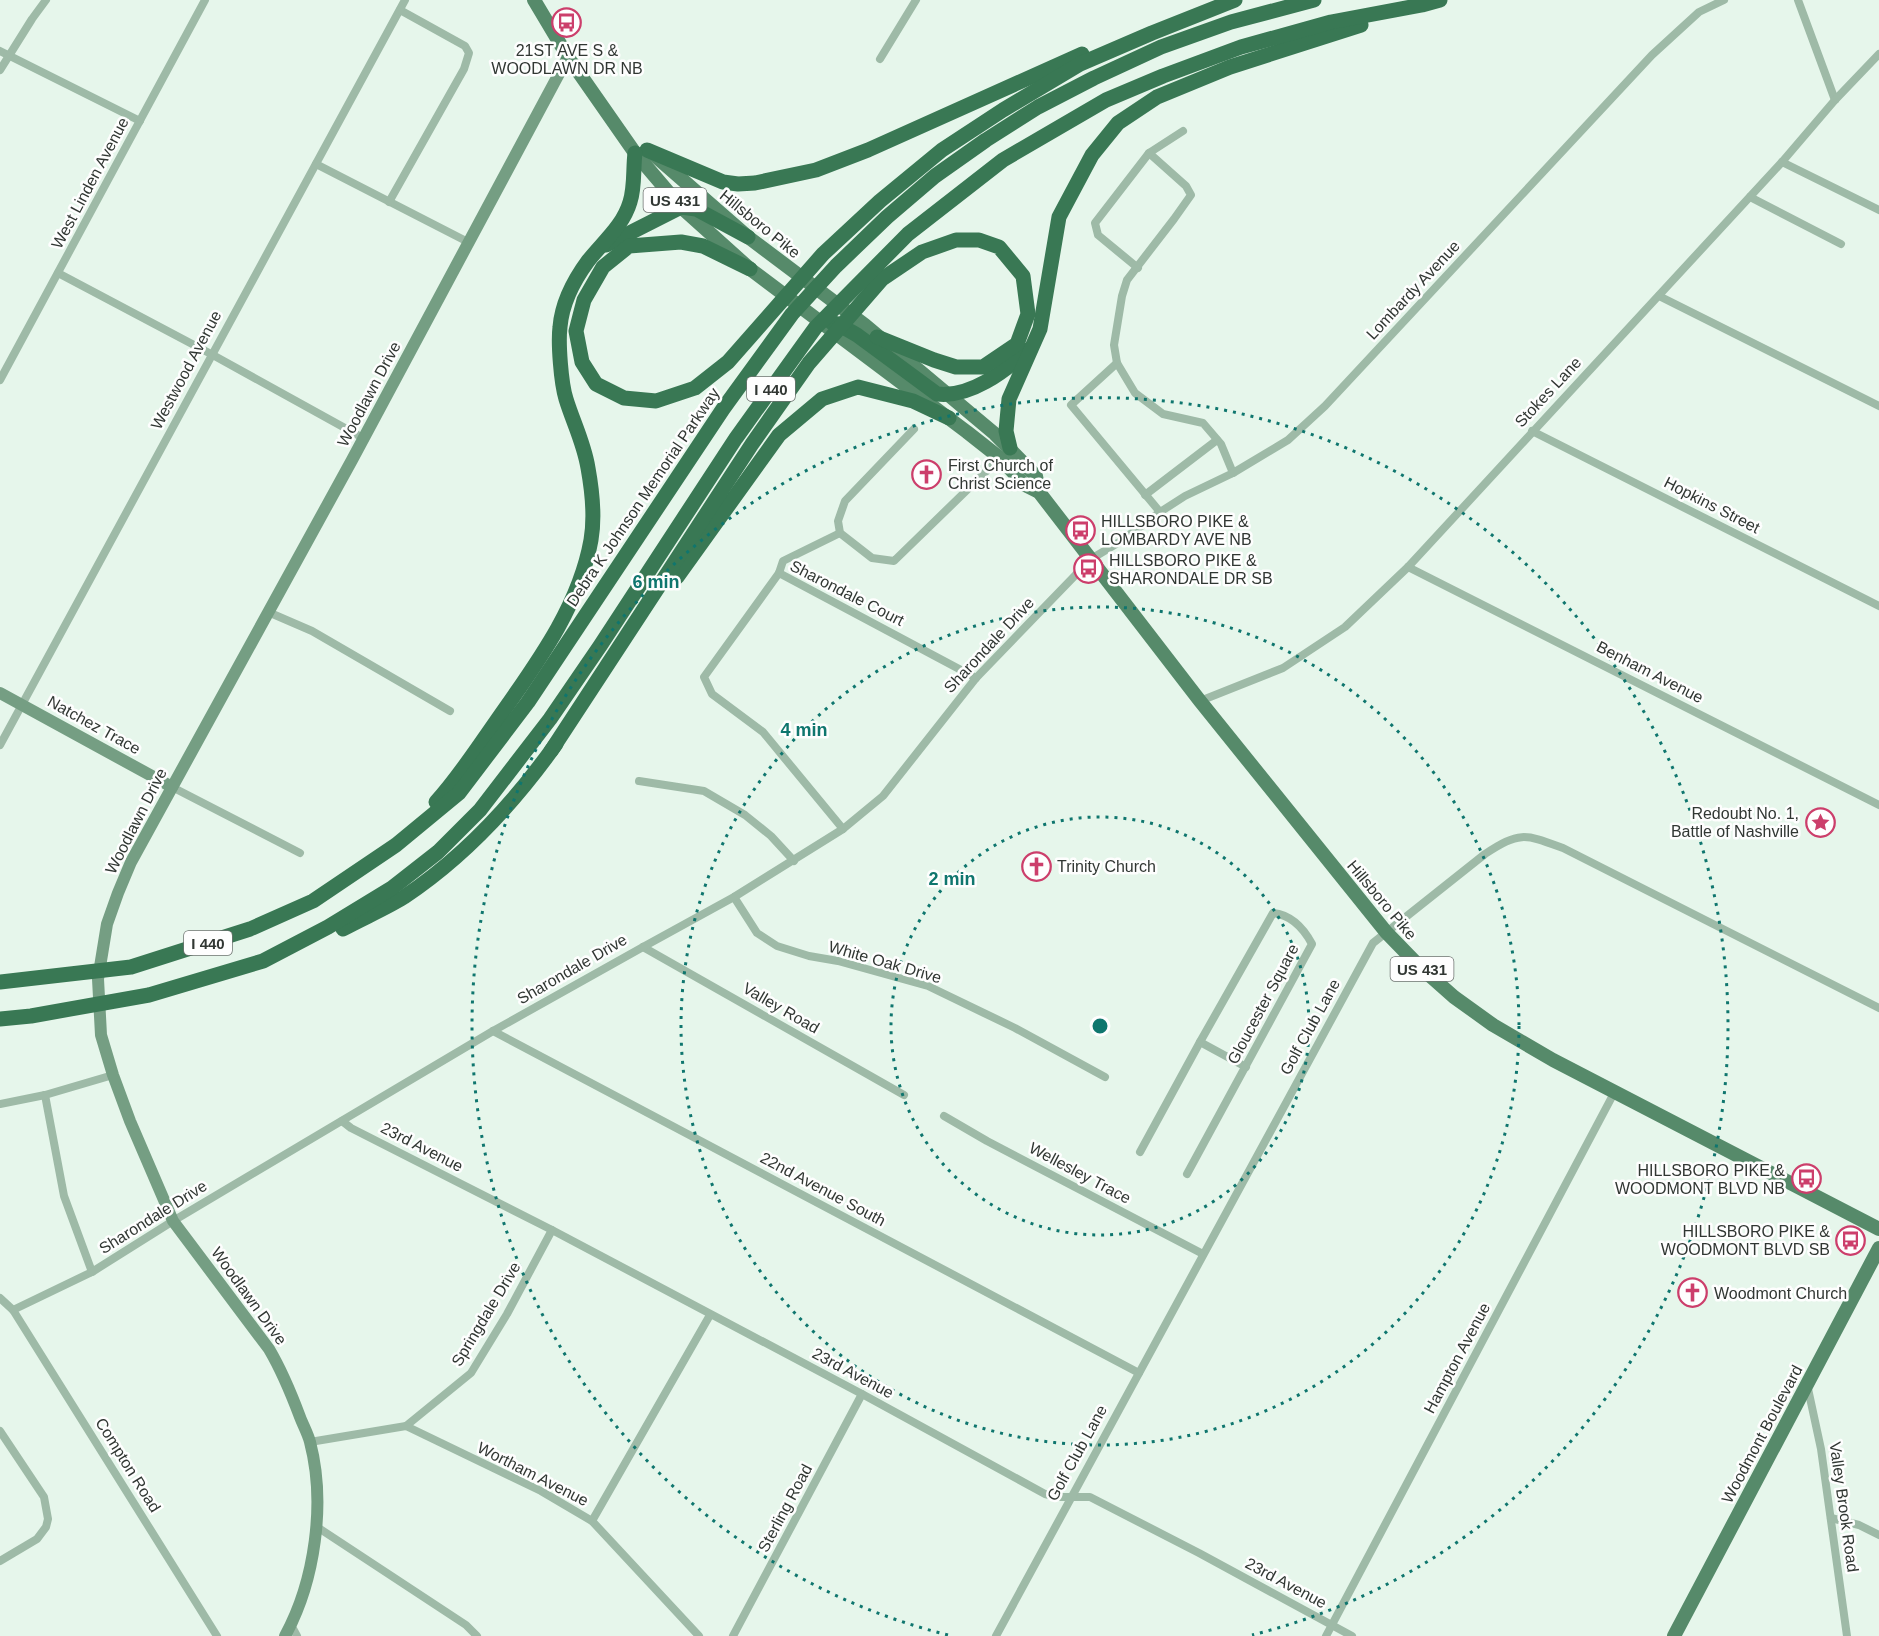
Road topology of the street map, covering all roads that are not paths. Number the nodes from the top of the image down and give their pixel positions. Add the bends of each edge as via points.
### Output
1 (46, 0) edge
2 (205, 0) edge
3 (405, 0) edge
4 (534, 0) edge
5 (916, 0) edge
6 (1234, 0) edge
7 (1314, 0) edge
8 (1440, 0) edge
9 (1724, 0) edge
10 (1798, 0) edge
11 (1422, 5) junction
12 (400, 10) junction
13 (0, 51) edge
14 (1879, 54) edge
15 (9, 55) junction
16 (568, 57) junction
17 (880, 58) dead end
18 (0, 70) edge
19 (1835, 100) junction
20 (140, 121) junction
21 (1183, 130) dead end
22 (641, 151) junction
23 (1149, 153) junction
24 (1782, 162) junction
25 (316, 165) junction
26 (1750, 197) junction
27 (389, 202) junction
28 (681, 207) junction
29 (1879, 210) edge
30 (748, 237) junction
31 (468, 242) junction
32 (1841, 244) dead end
33 (602, 246) junction
34 (1138, 268) junction
35 (750, 269) junction
36 (58, 273) junction
37 (786, 296) junction
38 (1659, 296) junction
39 (820, 321) joint
40 (857, 334) junction
41 (877, 337) junction
42 (1033, 344) junction
43 (211, 354) junction
44 (1117, 363) junction
45 (0, 380) edge
46 (950, 396) junction
47 (1879, 406) edge
48 (949, 418) junction
49 (914, 429) dead end
50 (1532, 431) junction
51 (363, 438) junction
52 (1217, 440) junction
53 (1005, 453) junction
54 (1233, 473) junction
55 (1147, 497) junction
56 (1160, 512) junction
57 (840, 533) junction
58 (1091, 560) junction
59 (1408, 567) junction
60 (779, 573) junction
61 (1879, 606) edge
62 (268, 612) junction
63 (976, 678) junction
64 (0, 693) edge
65 (1200, 700) junction
66 (22, 704) junction
67 (450, 711) dead end
68 (0, 745) edge
69 (551, 751) junction
70 (639, 781) dead end
71 (172, 787) junction
72 (1879, 805) edge
73 (843, 830) junction
74 (396, 845) junction
75 (300, 853) dead end
76 (794, 861) junction
77 (734, 897) junction
78 (1386, 932) junction
79 (642, 946) junction
80 (263, 961) junction
81 (0, 982) edge
82 (1879, 1008) edge
83 (0, 1019) edge
84 (493, 1031) junction
85 (1200, 1042) junction
86 (1246, 1067) junction
87 (113, 1075) junction
88 (1105, 1077) dead end
89 (1614, 1093) junction
90 (45, 1095) junction
91 (904, 1095) dead end
92 (0, 1104) edge
93 (944, 1116) dead end
94 (342, 1121) junction
95 (1140, 1152) dead end
96 (1187, 1173) dead end
97 (173, 1221) junction
98 (1879, 1229) edge
99 (552, 1230) junction
100 (1879, 1248) edge
101 (1203, 1254) junction
102 (92, 1272) junction
103 (0, 1298) edge
104 (13, 1310) junction
105 (710, 1315) junction
106 (1139, 1373) junction
107 (1807, 1384) junction
108 (862, 1394) junction
109 (406, 1426) junction
110 (0, 1431) edge
111 (310, 1442) junction
112 (1071, 1496) junction
113 (1831, 1518) junction
114 (592, 1521) junction
115 (317, 1527) junction
116 (1879, 1535) edge
117 (0, 1561) edge
118 (1332, 1625) junction
119 (291, 1632) edge
120 (217, 1636) edge
121 (477, 1636) edge
122 (699, 1636) edge
123 (734, 1636) edge
124 (996, 1636) edge
125 (1326, 1636) edge
126 (1352, 1636) edge
127 (1674, 1636) edge
128 (1847, 1636) edge

1 - 15 street
2 - 20 street, West Linden Avenue
3 - 12 street, Westwood Avenue
4 - 16 main road, US 431
5 - 17 street
6 - 22 highway via 1132,32 812,171 738,184
6 - 37 highway via 1080,64 942,150 823,254
7 - 74 highway, Debra K Johnson Memorial Parkway / I 440 via 1231,22 1161,47 1094,78 986,140 887,217 792,314 723,409 528,702 459,793
8 - 11 highway, I 440
9 - 54 street, Lombardy Avenue via 1699,12 1652,55 1325,406 1288,440
10 - 19 street
11 - 42 highway via 1230,67 1156,97 1118,123 1092,155 1059,217 1040,329
11 - 80 highway, I 440 via 1331,22 1241,47 1106,100 1003,160 908,234 815,328 736,438 550,719 480,810 438,852 392,888
12 - 25 street, Westwood Avenue
12 - 27 street via 465,46 469,53 464,69
13 - 15 street
14 - 19 street, Stokes Lane
15 - 18 street
15 - 20 street
16 - 22 main road, Hillsboro Pike / US 431 via 612,120
16 - 31 main road, Woodlawn Drive
19 - 24 street, Stokes Lane
20 - 36 street, West Linden Avenue
21 - 23 street
22 - 28 main road, Hillsboro Pike / US 431
22 - 30 main road, Hillsboro Pike / US 431
22 - 33 highway via 630,201
23 - 34 street via 1191,195
23 - 34 street via 1095,223 1098,236
24 - 26 street, Stokes Lane
24 - 29 street
25 - 27 street
25 - 43 street, Westwood Avenue
26 - 32 street
26 - 38 street, Stokes Lane
27 - 31 street
28 - 30 highway via 696,208
28 - 33 highway
28 - 35 main road, Hillsboro Pike / US 431
30 - 40 main road, Hillsboro Pike / US 431 via 787,267
31 - 51 main road, Woodlawn Drive
33 - 74 highway via 577,277 560,327 565,396 580,434 592,503 591,539 577,590 525,680 459,775
34 - 44 street via 1127,280 1122,296 1114,345
35 - 37 main road, Hillsboro Pike / US 431
35 - 37 highway via 703,246 681,242 629,246 603,267 584,300 576,331 582,363 596,384 624,398 656,401 695,388 728,362
36 - 43 street
36 - 45 street, West Linden Avenue
37 - 39 main road, Hillsboro Pike / US 431
38 - 47 street
38 - 50 street, Stokes Lane
39 - 40 highway via 838,324
40 - 41 main road, Hillsboro Pike / US 431
40 - 46 highway via 926,387
40 - 48 main road, Hillsboro Pike / US 431
41 - 46 main road, Hillsboro Pike / US 431
41 - 69 highway via 956,367 983,367 1017,344 1028,314 1023,276 999,247 979,240 956,240 922,252 882,279 809,363 752,444
42 - 46 highway via 988,381
42 - 53 highway via 1009,399
43 - 51 street
43 - 66 street, Westwood Avenue
44 - 52 street via 1135,393 1163,414 1203,423
44 - 55 street via 1071,405
46 - 53 main road, Hillsboro Pike / US 431
48 - 53 main road, Hillsboro Pike / US 431
48 - 69 highway via 913,401 858,387 822,399 779,435
49 - 57 street via 845,501 838,521
50 - 59 street, Stokes Lane
50 - 61 street, Hopkins Street
51 - 62 main road, Woodlawn Drive
52 - 54 street
52 - 55 street
53 - 57 street via 894,561 873,558
53 - 58 main road, Hillsboro Pike / US 431 via 1036,477 1039,492
54 - 56 street, Lombardy Avenue
55 - 56 street
56 - 58 street, Lombardy Avenue
57 - 60 street via 783,561
58 - 63 street, Sharondale Drive
58 - 65 main road, Hillsboro Pike / US 431
59 - 65 street, Stokes Lane via 1345,627 1283,668
59 - 72 street, Benham Avenue
60 - 63 street, Sharondale Court
60 - 73 street, Sharondale Court via 704,676 712,694 763,732
62 - 67 street via 312,631
62 - 71 main road, Woodlawn Drive
63 - 73 street, Sharondale Drive via 883,796
64 - 66 main road, Natchez Trace
65 - 78 main road, Hillsboro Pike / US 431
66 - 68 street, Westwood Avenue
66 - 71 main road, Natchez Trace
69 - 80 highway via 497,817 456,858 403,897 299,950
70 - 76 street via 704,791 745,815
71 - 75 street, Natchez Trace
71 - 87 main road, Woodlawn Drive via 131,862 107,924 98,979 101,1035
73 - 76 street, Sharondale Drive
74 - 81 highway, Debra K Johnson Memorial Parkway / I 440 via 313,901 250,929 131,967
76 - 77 street, Sharondale Drive
77 - 79 street, Sharondale Drive
77 - 88 street, White Oak Drive via 756,933 777,946 928,986
78 - 82 street, Golf Club Lane via 1502,843 1519,837 1537,837
78 - 89 main road, Hillsboro Pike / US 431 via 1454,997 1493,1025
78 - 101 street, Golf Club Lane via 1373,943
79 - 84 street, Sharondale Drive
79 - 91 street, Valley Road
80 - 83 highway, I 440 via 149,995
84 - 94 street, Sharondale Drive
84 - 106 street, 22nd Avenue South
85 - 86 street
85 - 86 street, Gloucester Square via 1273,914 1281,914 1305,931 1312,944
85 - 95 street, Gloucester Square
86 - 96 street, Gloucester Square
87 - 90 street
87 - 97 main road, Woodlawn Drive
89 - 98 main road, Hillsboro Pike / US 431
89 - 118 street, Hampton Avenue
90 - 92 street
90 - 102 street via 64,1196
93 - 101 street, Wellesley Trace
94 - 97 street, Sharondale Drive
94 - 99 street, 23rd Avenue
97 - 102 street, Sharondale Drive
97 - 111 main road, Woodlawn Drive via 269,1349 282,1371
99 - 105 street, 23rd Avenue
99 - 109 street, Springdale Drive via 471,1373
100 - 107 main road, Woodmont Boulevard
101 - 106 street, Golf Club Lane
102 - 104 street, Sharondale Drive
103 - 104 street
104 - 120 street, Compton Road
105 - 108 street, 23rd Avenue
105 - 114 street
106 - 112 street, Golf Club Lane
107 - 113 street, Valley Brook Road
107 - 127 main road, Woodmont Boulevard
108 - 112 street, 23rd Avenue via 1045,1494
108 - 123 street, Sterling Road
109 - 111 street
109 - 114 street, Wortham Avenue via 541,1491
110 - 117 street via 44,1497 48,1519 38,1539
111 - 115 main road, Woodlawn Drive
112 - 118 street, 23rd Avenue via 1090,1497
112 - 124 street, Golf Club Lane
113 - 116 street
113 - 128 street, Valley Brook Road
114 - 122 street, Wortham Avenue
115 - 119 main road, Woodlawn Drive via 308,1577
115 - 121 street via 466,1624
118 - 125 street, Hampton Avenue
118 - 126 street, 23rd Avenue

